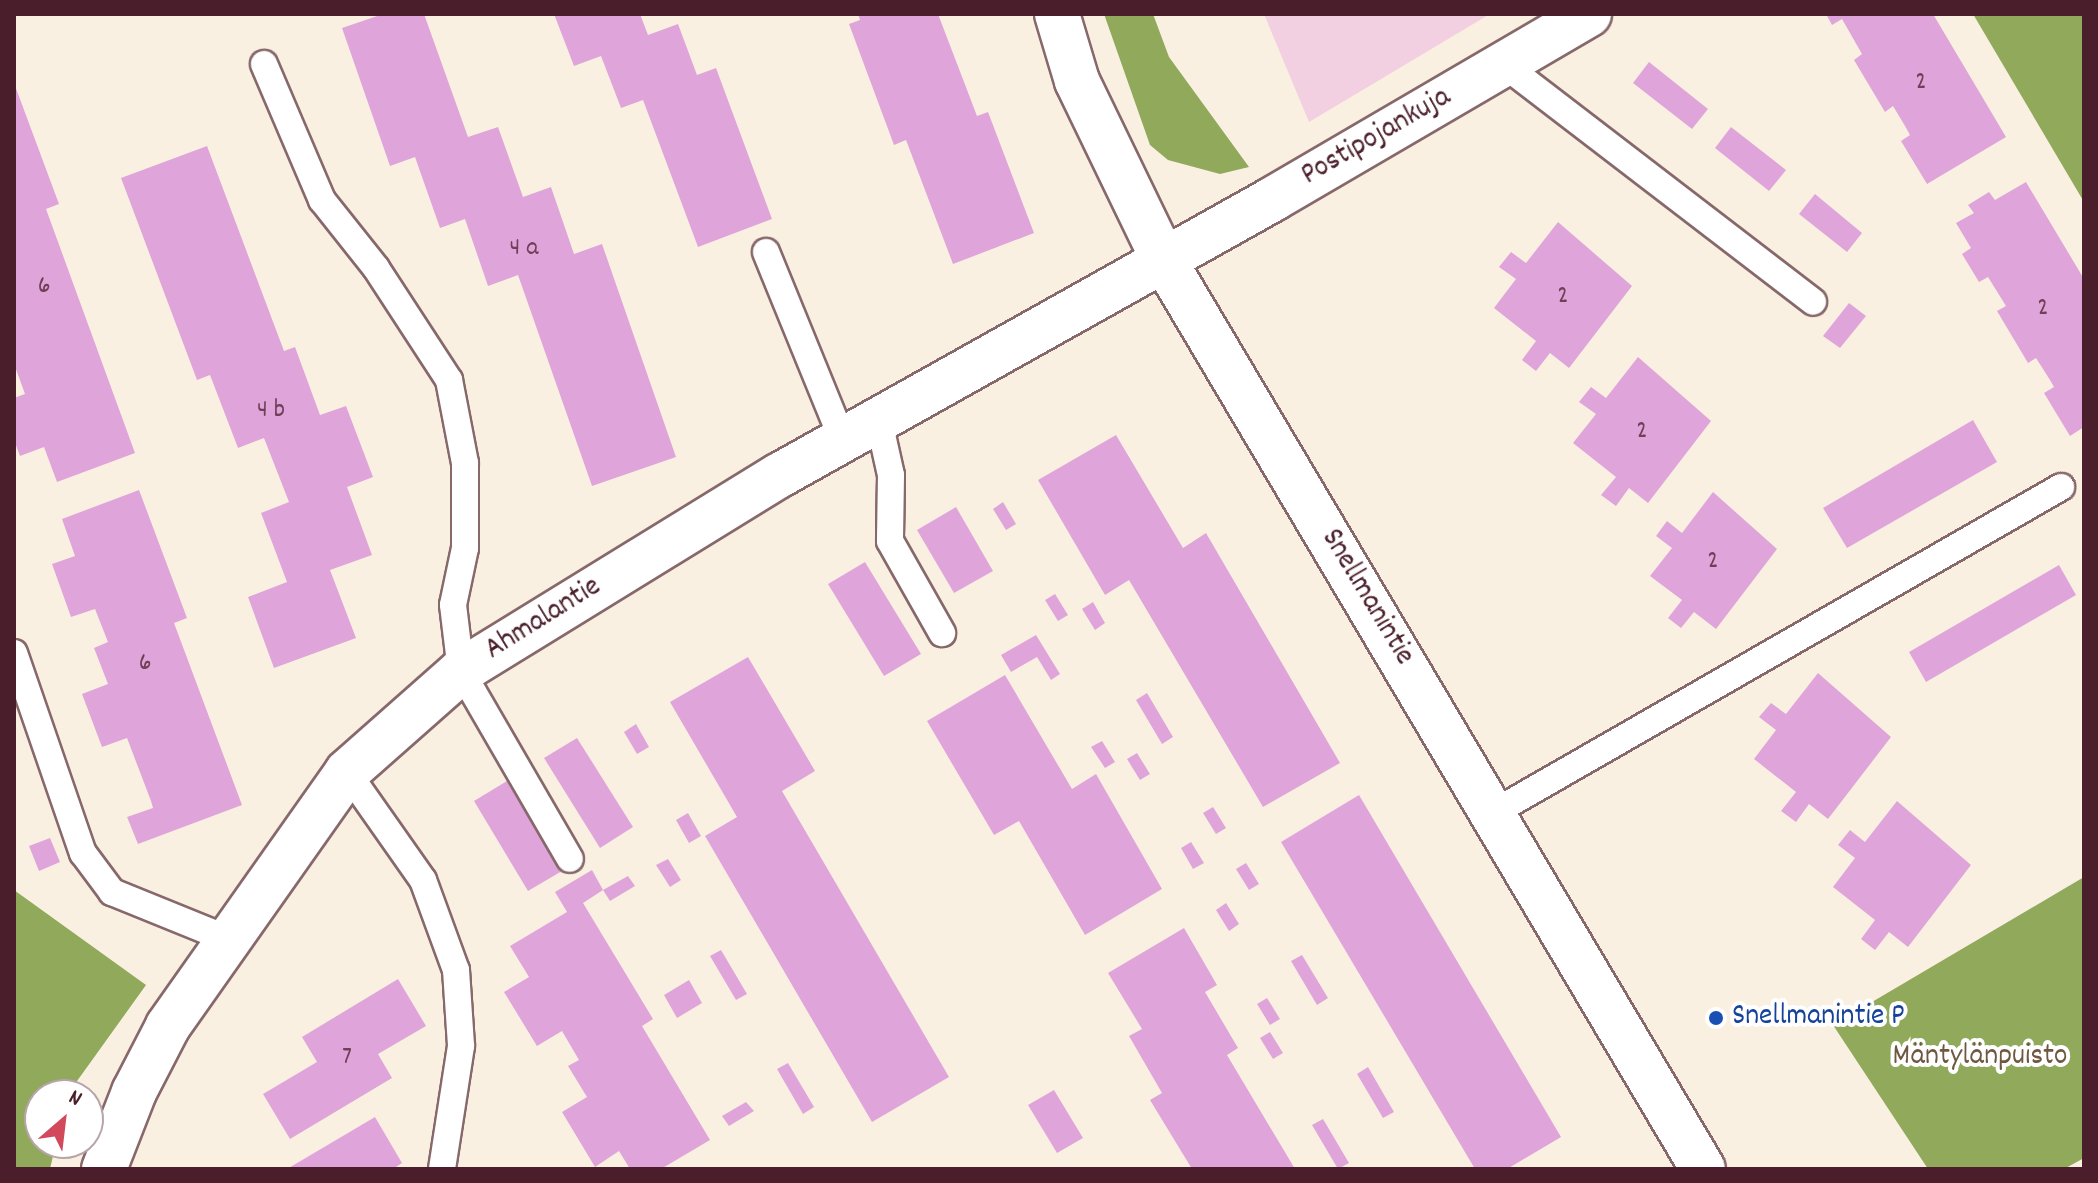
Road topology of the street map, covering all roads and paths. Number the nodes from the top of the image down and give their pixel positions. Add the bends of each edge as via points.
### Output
1 (1057, 14) edge
2 (1589, 14) edge
3 (1502, 63) junction
4 (264, 64) dead end
5 (766, 252) dead end
6 (1162, 257) junction
7 (1813, 302) dead end
8 (861, 431) junction
9 (2061, 487) dead end
10 (942, 633) dead end
11 (14, 653) edge
12 (461, 671) junction
13 (347, 772) junction
14 (1493, 813) junction
15 (570, 859) dead end
16 (228, 939) junction
17 (104, 1169) edge
18 (442, 1169) edge
19 (1703, 1169) edge

1 - 6 street, Snellmanintie via 1077,81
2 - 3 street, Postipojankuja
3 - 6 street, Postipojankuja via 1273,199
3 - 7 lane
4 - 12 lane via 322,200 376,268 449,380 465,463 465,548 453,605
5 - 8 lane
6 - 8 street, Ahmalantie
6 - 14 street, Snellmanintie
8 - 10 lane via 891,475 890,541
8 - 12 street, Ahmalantie
9 - 14 lane
11 - 16 lane via 83,853 112,892
12 - 13 street, Ahmalantie
12 - 15 lane
13 - 16 street, Ahmalantie
13 - 18 lane via 423,880 456,970 461,1046
14 - 19 street, Snellmanintie
16 - 17 street, Ahmalantie via 168,1026 134,1092

